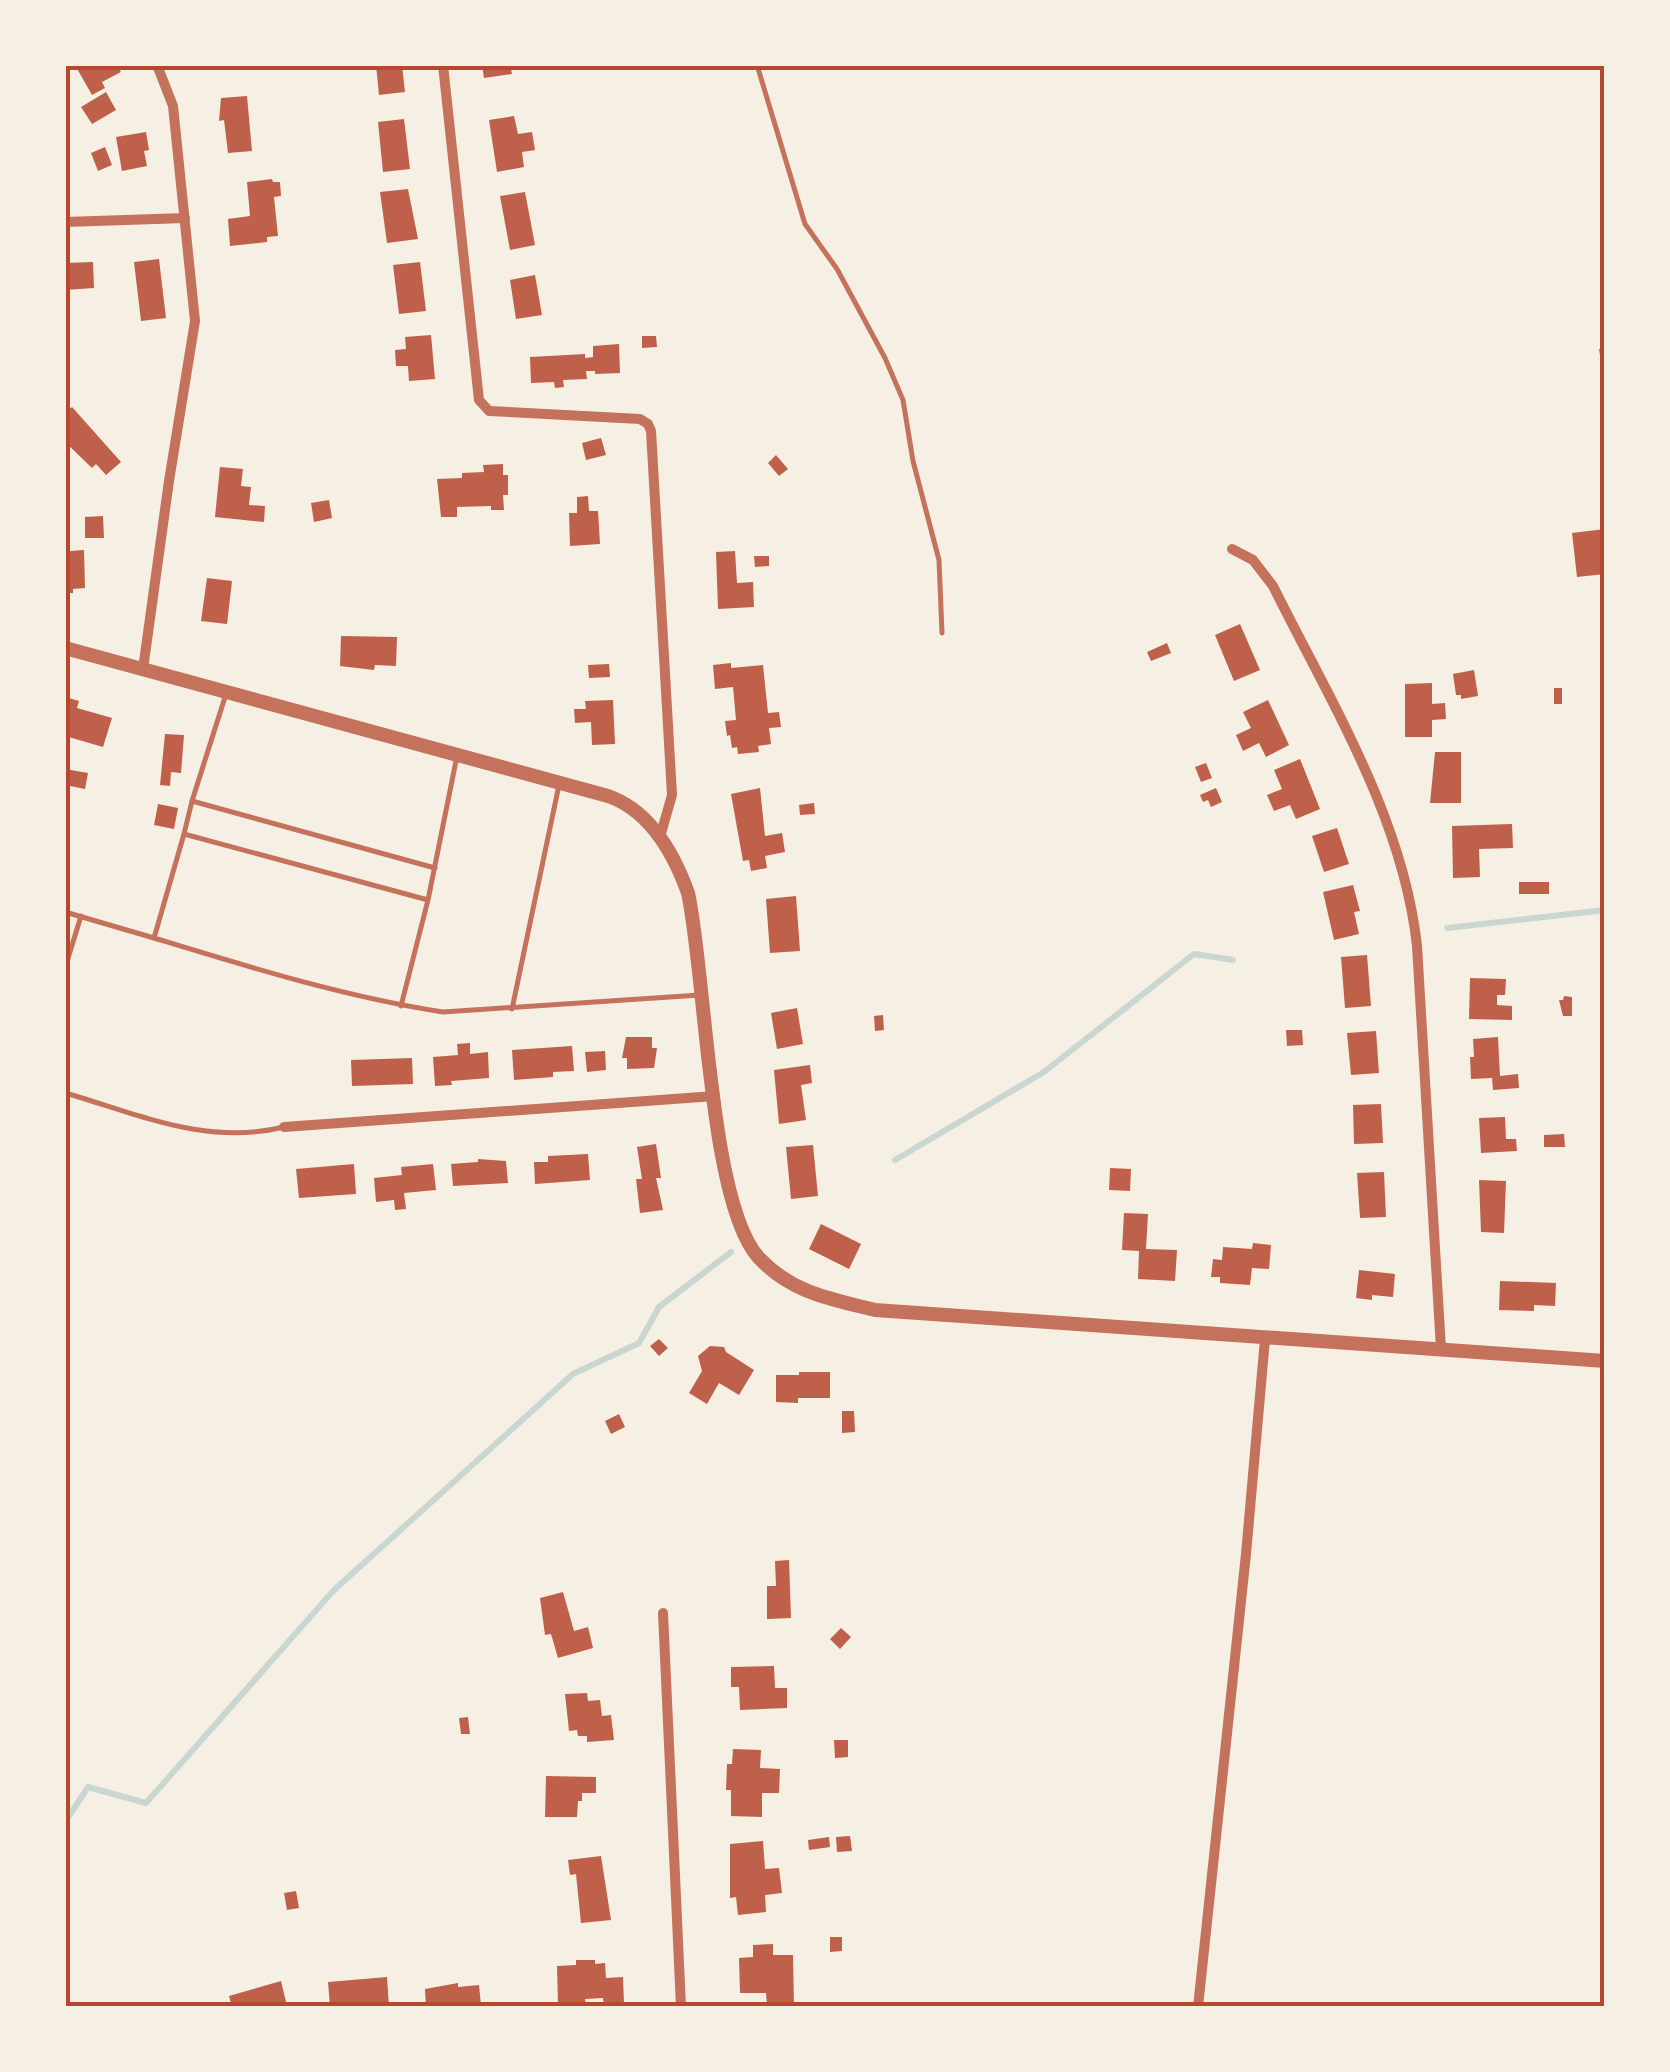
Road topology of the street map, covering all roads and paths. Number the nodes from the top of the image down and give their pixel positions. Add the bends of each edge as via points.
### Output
1 (157, 65) edge
2 (443, 65) edge
3 (758, 65) edge
4 (186, 218) junction
5 (65, 222) edge
6 (1232, 550) dead end
7 (942, 632) dead end
8 (65, 648) edge
9 (144, 669) junction
10 (227, 692) junction
11 (457, 753) junction
12 (560, 782) junction
13 (192, 801) junction
14 (184, 834) junction
15 (660, 836) junction
16 (435, 868) junction
17 (428, 900) junction
18 (65, 912) edge
19 (81, 916) junction
20 (154, 938) junction
21 (65, 968) edge
22 (703, 995) junction
23 (401, 1006) junction
24 (512, 1009) junction
25 (65, 1093) edge
26 (715, 1096) junction
27 (284, 1127) joint
28 (1264, 1340) junction
29 (1441, 1349) junction
30 (1605, 1360) edge
31 (663, 1613) dead end
32 (681, 2007) edge
33 (1198, 2007) edge

1 - 4 street via 172,106
2 - 15 street via 479,400 489,411 640,420 651,431 672,795
3 - 7 lane via 805,224 837,269 902,400 939,560
4 - 5 street
4 - 9 street via 195,321
6 - 29 street via 1253,560 1274,586 1368,776 1406,880 1417,946
8 - 9 street
9 - 10 street
10 - 11 street
10 - 13 lane
11 - 12 street
11 - 16 lane
12 - 15 street via 616,799
12 - 24 lane
13 - 14 lane
13 - 16 lane
14 - 17 lane
14 - 20 lane
15 - 22 street via 688,894
16 - 17 lane
17 - 23 lane
18 - 19 lane
19 - 20 lane
19 - 21 lane
20 - 23 lane
22 - 24 lane
22 - 26 street
23 - 24 lane
25 - 27 lane via 216,1135
26 - 27 street
26 - 28 street via 734,1211 746,1240 807,1294 875,1310
28 - 29 street
28 - 33 street
29 - 30 street
31 - 32 street

